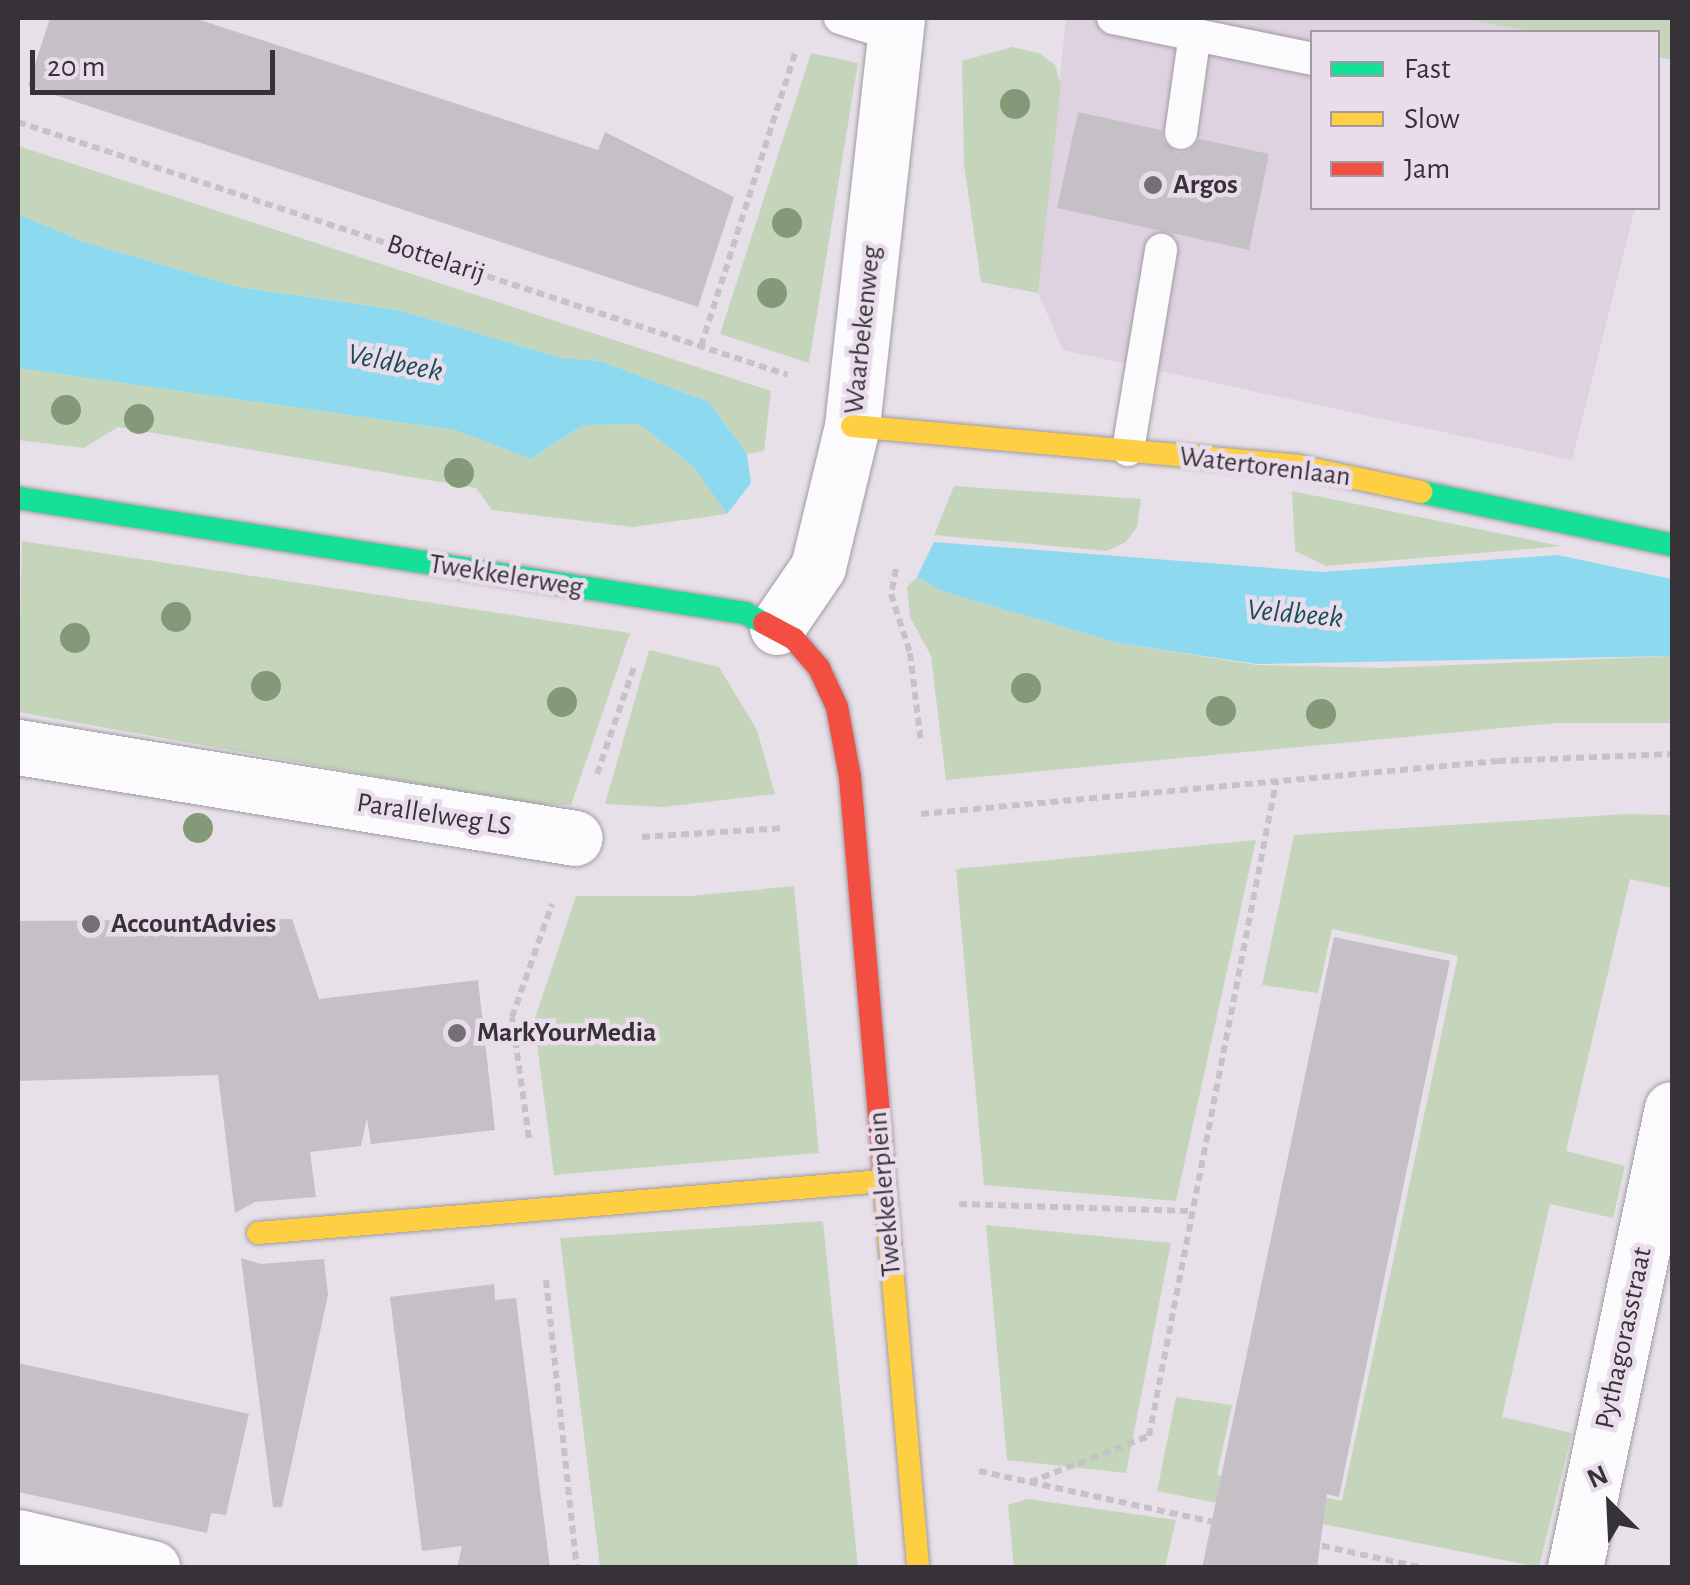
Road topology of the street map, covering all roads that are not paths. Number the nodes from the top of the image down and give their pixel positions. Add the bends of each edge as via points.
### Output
1 (840, 18) edge
2 (1113, 18) edge
3 (896, 26) edge
4 (1195, 33) junction
5 (1310, 59) edge
6 (1181, 133) dead end
7 (1162, 250) dead end
8 (854, 411) junction
9 (1128, 450) junction
10 (18, 498) edge
11 (1672, 545) edge
12 (777, 627) junction
13 (18, 747) edge
14 (852, 821) joint
15 (575, 838) road end
16 (1672, 1109) edge
17 (884, 1181) junction
18 (258, 1233) dead end
19 (18, 1537) edge
20 (152, 1568) edge
21 (918, 1568) edge
22 (1575, 1568) edge

1 - 3 lane
2 - 4 lane
3 - 8 street, Waarbekenweg
4 - 5 lane
4 - 6 lane
7 - 9 lane
8 - 9 street, Watertorenlaan
8 - 12 street, Waarbekenweg via 818,567
9 - 11 street, Watertorenlaan via 1298,466
10 - 12 street, Twekkelerweg via 745,613
12 - 14 street, Twekkelerweg via 819,668 837,707
13 - 15 street, Parallelweg LS
14 - 17 street, Twekkelerplein
16 - 22 street, Pythagorasstraat
17 - 18 street
17 - 21 street, Twekkelerplein
19 - 20 street

